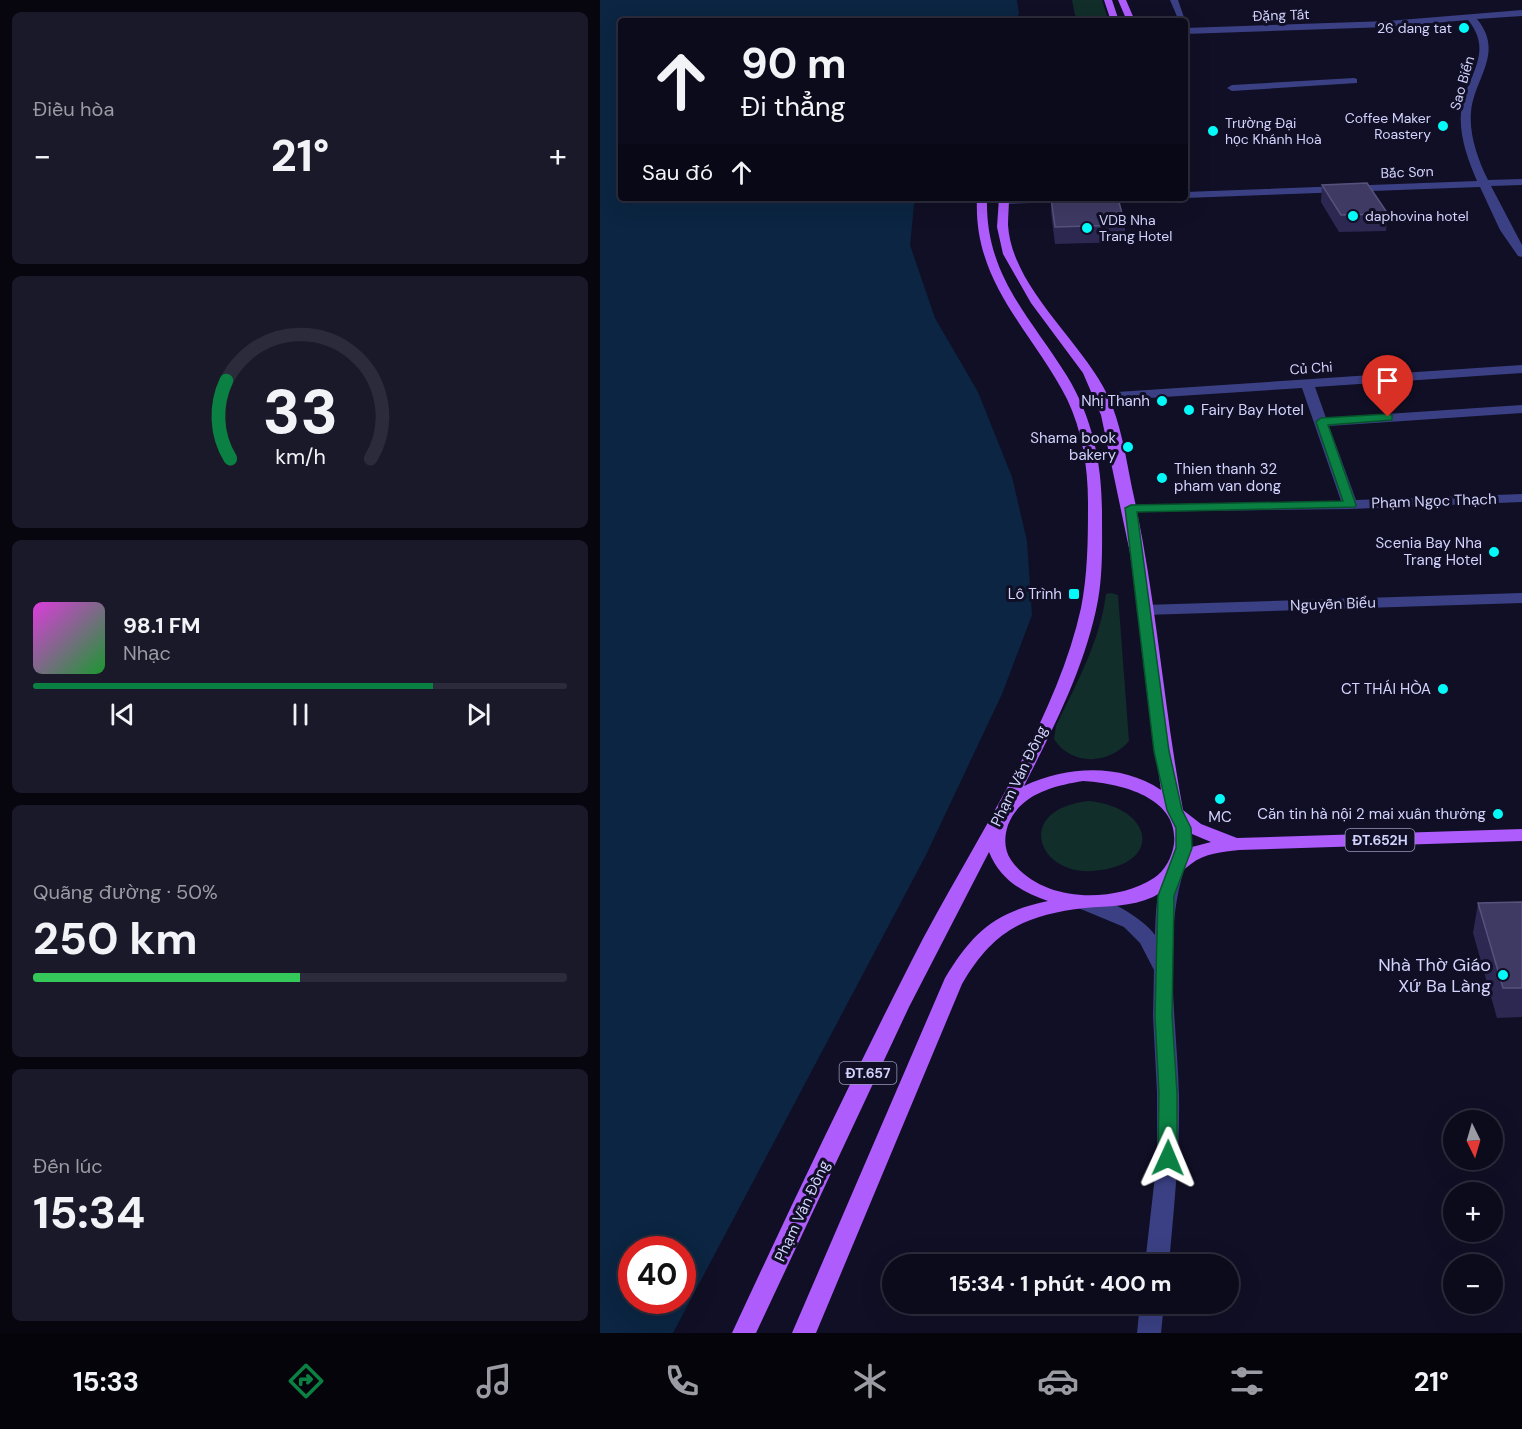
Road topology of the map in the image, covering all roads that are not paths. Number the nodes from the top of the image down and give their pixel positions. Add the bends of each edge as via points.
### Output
1 (1108, 0) edge
2 (1122, 0) edge
3 (1174, 0) edge
4 (1522, 13) edge
5 (1114, 18) edge
6 (1130, 18) edge
7 (1181, 18) edge
8 (1471, 18) junction
9 (1188, 27) edge
10 (1354, 81) dead end
11 (1232, 88) dead end
12 (1522, 182) edge
13 (1486, 184) junction
14 (1188, 195) edge
15 (981, 201) edge
16 (1003, 201) edge
17 (1522, 254) edge
18 (1522, 369) edge
19 (1307, 384) junction
20 (1102, 397) junction
21 (1074, 399) junction
22 (1522, 409) edge
23 (1321, 422) junction
24 (1522, 498) edge
25 (1350, 505) junction
26 (1131, 508) junction
27 (1522, 598) edge
28 (1144, 610) junction
29 (1174, 810) junction
30 (1000, 818) junction
31 (1522, 835) edge
32 (1239, 844) junction
33 (1176, 866) junction
34 (1083, 903) junction
35 (1164, 974) junction
36 (1157, 1254) edge
37 (1151, 1314) edge
38 (744, 1333) edge
39 (804, 1333) edge
40 (1149, 1333) edge

1 - 5 main road
2 - 6 main road
3 - 7 street
4 - 8 street, Đặng Tất
8 - 9 street, Đặng Tất via 1358,26
8 - 13 street, Sao Biển via 1480,30 1485,59 1465,123 1471,156
10 - 11 street
12 - 13 street, Bắc Sơn
13 - 14 street, Bắc Sơn
13 - 17 street, Sao Biển via 1506,230
15 - 21 main road, Phạm Văn Đồng / ĐT.657 via 982,237 996,276
16 - 20 main road via 1002,219 1009,252 1019,273 1084,364
18 - 19 street, Củ Chi
19 - 20 street, Củ Chi
19 - 23 street
20 - 21 main road
20 - 26 main road
21 - 30 main road, Phạm Văn Đồng / ĐT.657 via 1092,468 1095,530 1089,599 1068,676
22 - 23 street
23 - 25 street
24 - 25 street, Phạm Ngọc Thạch
25 - 26 street, Phạm Ngọc Thạch
26 - 28 main road
27 - 28 street, Nguyễn Biểu
28 - 29 main road via 1161,751
29 - 30 main road, ĐT.657 via 1136,783 1083,775 1032,788 1013,801
29 - 32 main road, ĐT.652H via 1194,828
29 - 33 main road via 1184,828 1184,848
30 - 34 main road, ĐT.657 via 995,836 999,855 1010,873 1029,887
30 - 38 main road, Phạm Văn Đồng / ĐT.657 via 922,959
31 - 32 main road, ĐT.652H
32 - 33 main road, ĐT.652H via 1205,849 1183,858
33 - 34 main road, ĐT.657 via 1161,882 1138,894
33 - 35 street via 1166,896
34 - 35 street via 1118,914 1138,926 1152,942
34 - 39 main road, ĐT.657 via 1037,911 999,926 971,953 952,983
35 - 36 street via 1168,1158
37 - 40 street

